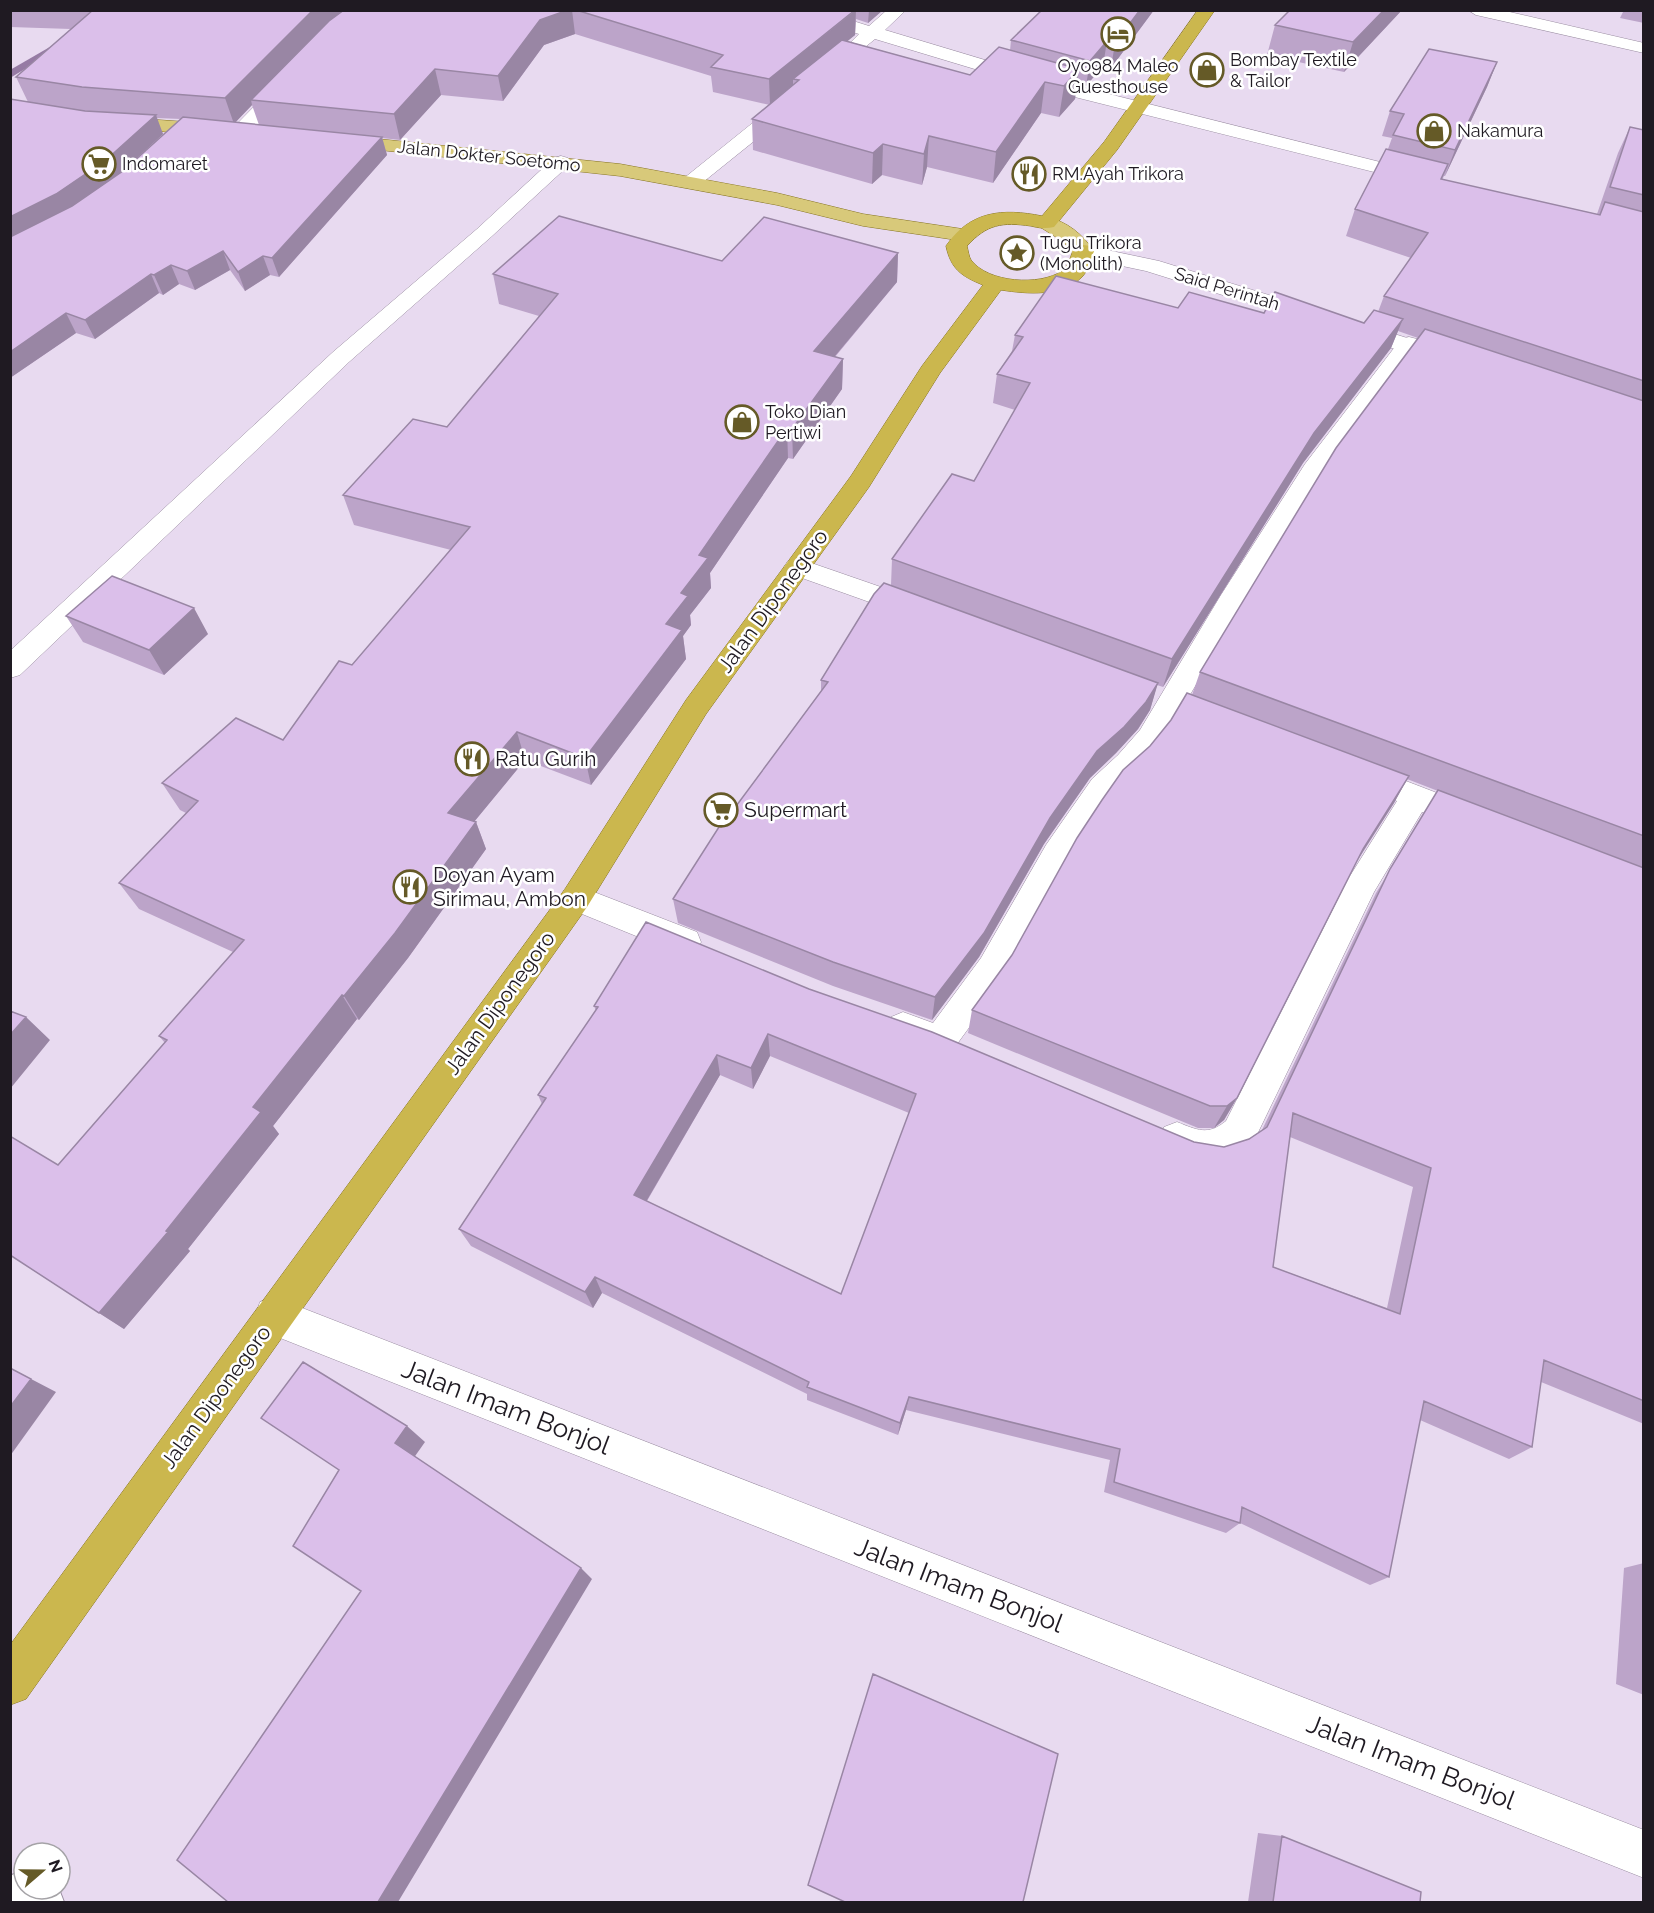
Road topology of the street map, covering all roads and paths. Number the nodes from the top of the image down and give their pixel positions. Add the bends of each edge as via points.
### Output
1 (798, 10) edge
2 (898, 10) edge
3 (1207, 10) edge
4 (1476, 10) edge
5 (872, 32) junction
6 (1644, 48) edge
7 (847, 54) edge
8 (298, 73) edge
9 (805, 90) edge
10 (1140, 106) junction
11 (93, 121) edge
12 (186, 127) junction
13 (240, 132) junction
14 (262, 134) edge
15 (317, 139) edge
16 (164, 148) edge
17 (561, 162) junction
18 (1434, 182) edge
19 (690, 183) junction
20 (1047, 223) junction
21 (963, 235) junction
22 (1083, 251) junction
23 (995, 284) junction
24 (1409, 344) junction
25 (1476, 367) edge
26 (797, 567) junction
27 (947, 621) edge
28 (10, 668) edge
29 (1334, 765) edge
30 (1416, 796) junction
31 (1501, 830) edge
32 (576, 898) junction
33 (715, 955) edge
34 (876, 1018) edge
35 (940, 1040) junction
36 (972, 1054) edge
37 (1154, 1129) edge
38 (274, 1316) junction
39 (10, 1683) edge
40 (1644, 1854) edge

1 - 5 street
2 - 5 street
3 - 10 highway
4 - 6 street
5 - 7 street
5 - 10 street via 1038,82
8 - 13 street
9 - 19 street
10 - 18 street
10 - 20 highway
11 - 12 main road
12 - 13 main road
12 - 16 street
13 - 14 main road
15 - 17 main road, Jalan Dokter Soetomo
17 - 19 main road, Jalan Dokter Soetomo
17 - 28 street via 341,357
19 - 21 main road, Jalan Dokter Soetomo via 863,220
20 - 21 highway via 1008,218 974,226
20 - 22 main road via 1077,240
21 - 23 highway via 956,244 956,255 963,266
22 - 23 highway via 1083,263 1059,282 1039,287
22 - 24 street, Said Perintah via 1151,266
23 - 26 highway, Jalan Diponegoro via 930,371 860,481
24 - 25 street, Said Perintah
24 - 35 street via 1314,470 1150,738 1103,787 1057,854 993,968
26 - 27 street
26 - 32 highway, Jalan Diponegoro via 696,707
29 - 30 street
30 - 31 street
30 - 37 street via 1361,885 1239,1133 1222,1147 1197,1147
32 - 33 street
32 - 38 highway, Jalan Diponegoro
34 - 35 street
35 - 36 street
38 - 39 highway, Jalan Diponegoro
38 - 40 street, Jalan Imam Bonjol

